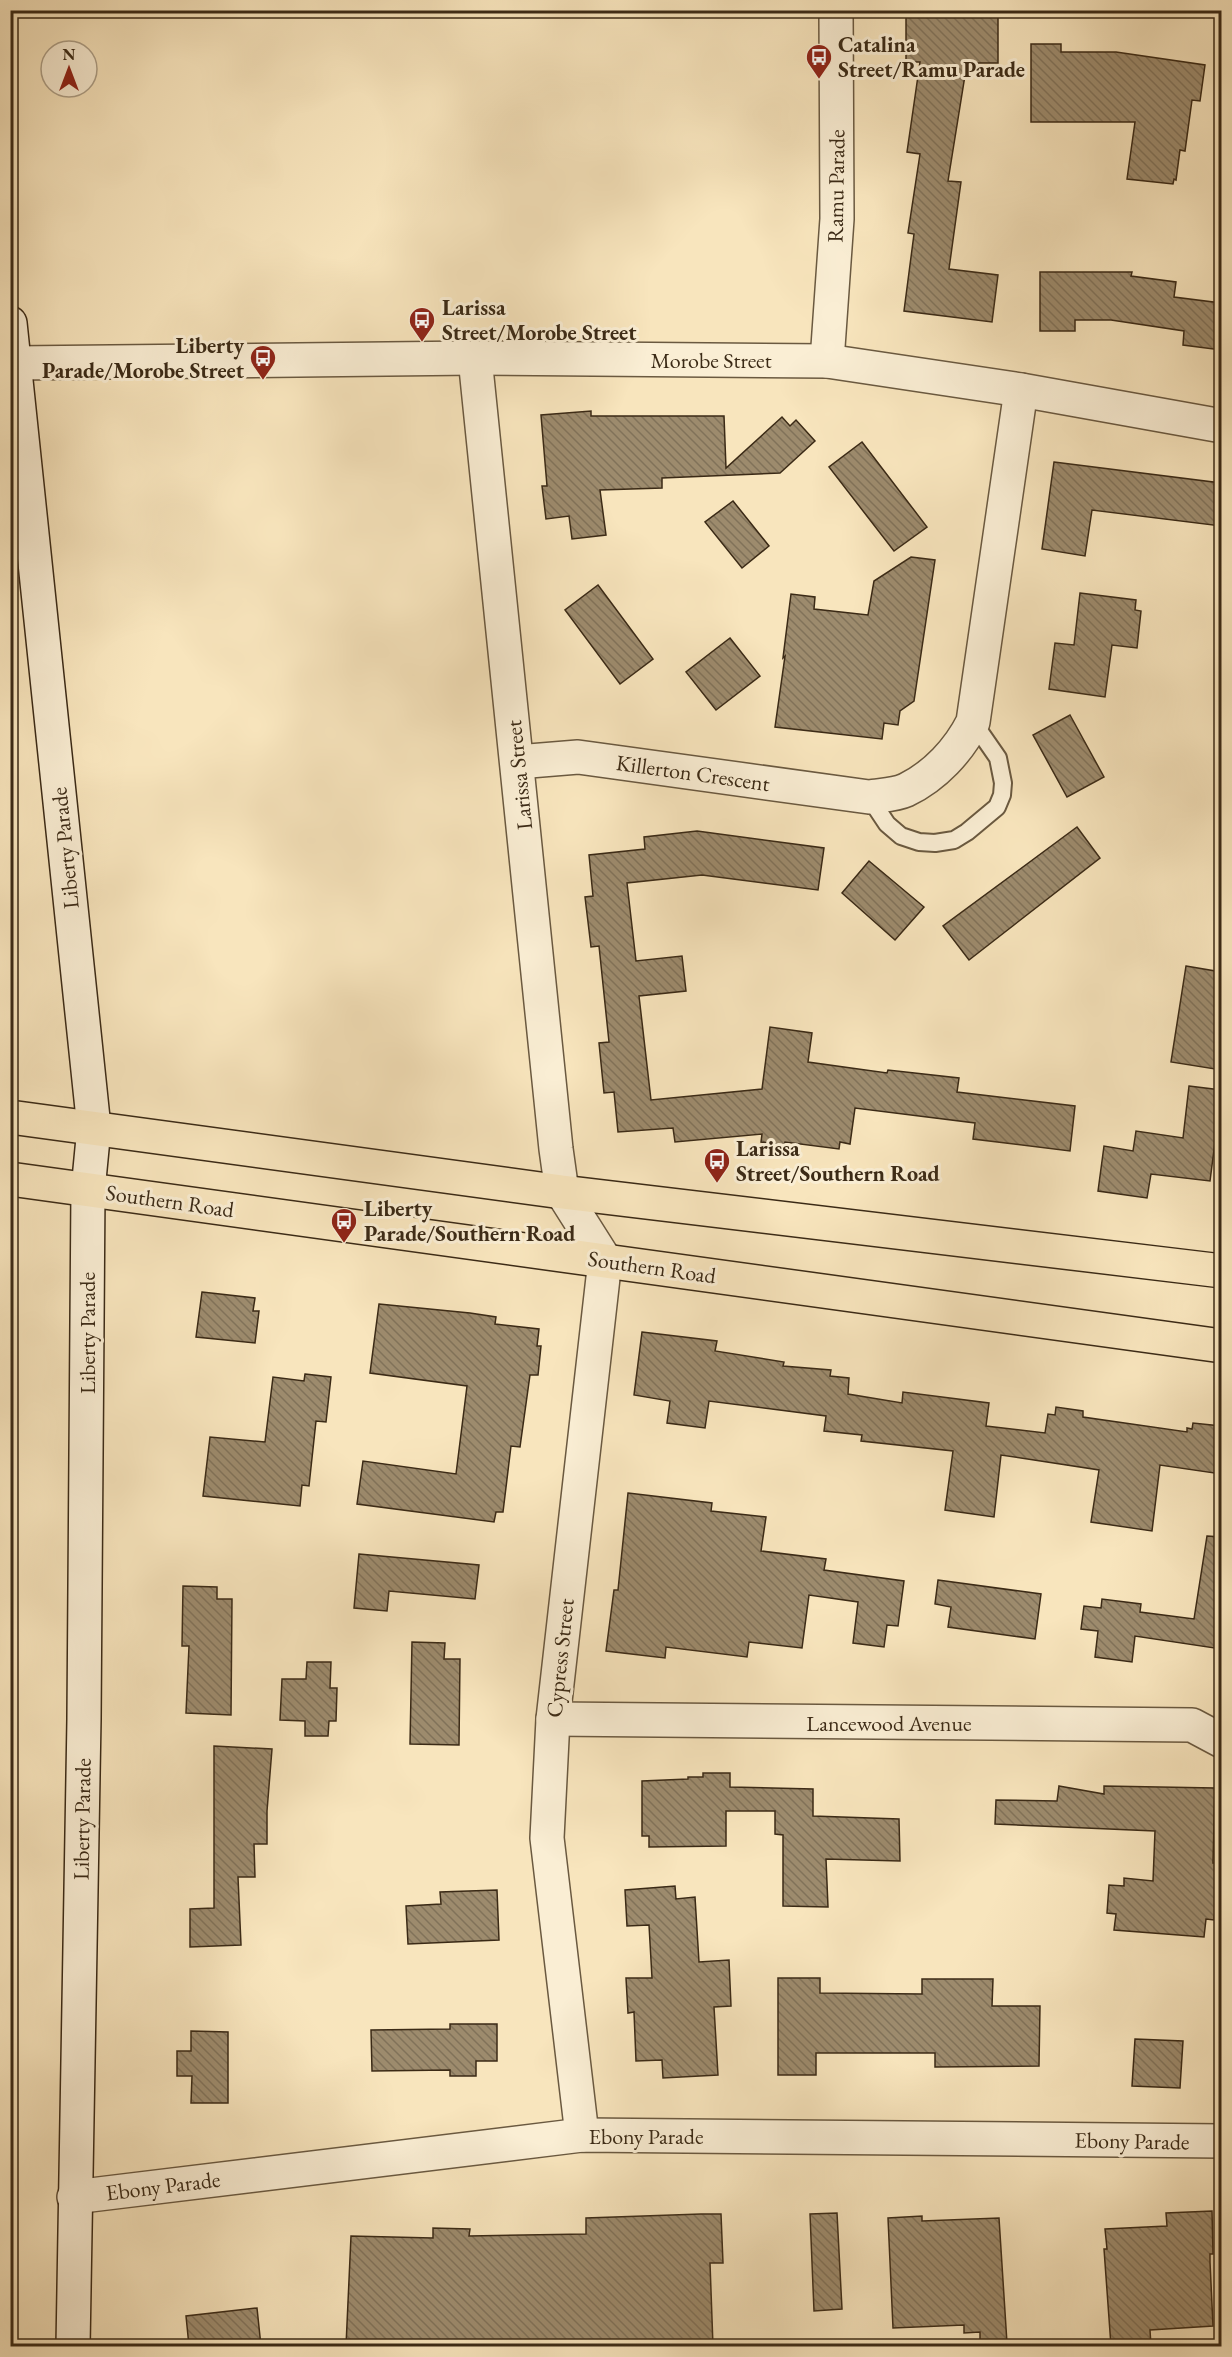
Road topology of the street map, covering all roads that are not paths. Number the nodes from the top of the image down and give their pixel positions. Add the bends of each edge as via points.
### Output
1 (836, 10) edge
2 (10, 323) edge
3 (476, 358) junction
4 (827, 361) junction
5 (15, 363) junction
6 (1021, 390) junction
7 (1221, 426) edge
8 (973, 722) junction
9 (518, 762) junction
10 (868, 796) junction
11 (10, 1118) edge
12 (94, 1128) junction
13 (10, 1179) edge
14 (88, 1190) junction
15 (562, 1192) junction
16 (604, 1260) junction
17 (1221, 1271) edge
18 (1221, 1346) edge
19 (553, 1719) junction
20 (1221, 1741) edge
21 (582, 2135) junction
22 (1221, 2141) edge
23 (74, 2197) junction
24 (73, 2346) edge

1 - 4 street, Ramu Parade via 837,219
2 - 5 street, Liberty Parade
3 - 4 street, Morobe Street
3 - 5 street, Morobe Street
3 - 9 street, Larissa Street
4 - 6 street, Morobe Street
5 - 12 street, Liberty Parade
6 - 7 street, Morobe Street
6 - 8 street, Killerton Crescent
8 - 10 street, Killerton Crescent via 958,748 923,779 906,790
8 - 10 lane via 998,758 1003,783 997,807 967,832 954,840 935,843 901,836 887,824
9 - 10 street, Killerton Crescent via 578,757
9 - 15 street, Larissa Street
11 - 12 main road
12 - 14 street, Liberty Parade
12 - 15 main road
13 - 14 main road, Southern Road
14 - 16 main road, Southern Road
14 - 23 street, Liberty Parade via 84,1719
15 - 16 street
15 - 17 main road
16 - 18 main road, Southern Road
16 - 19 street, Cypress Street
19 - 20 street, Lancewood Avenue via 1192,1725
19 - 21 street, Cypress Street via 546,1838
21 - 22 street, Ebony Parade
21 - 23 street, Ebony Parade
23 - 24 street, Liberty Parade

